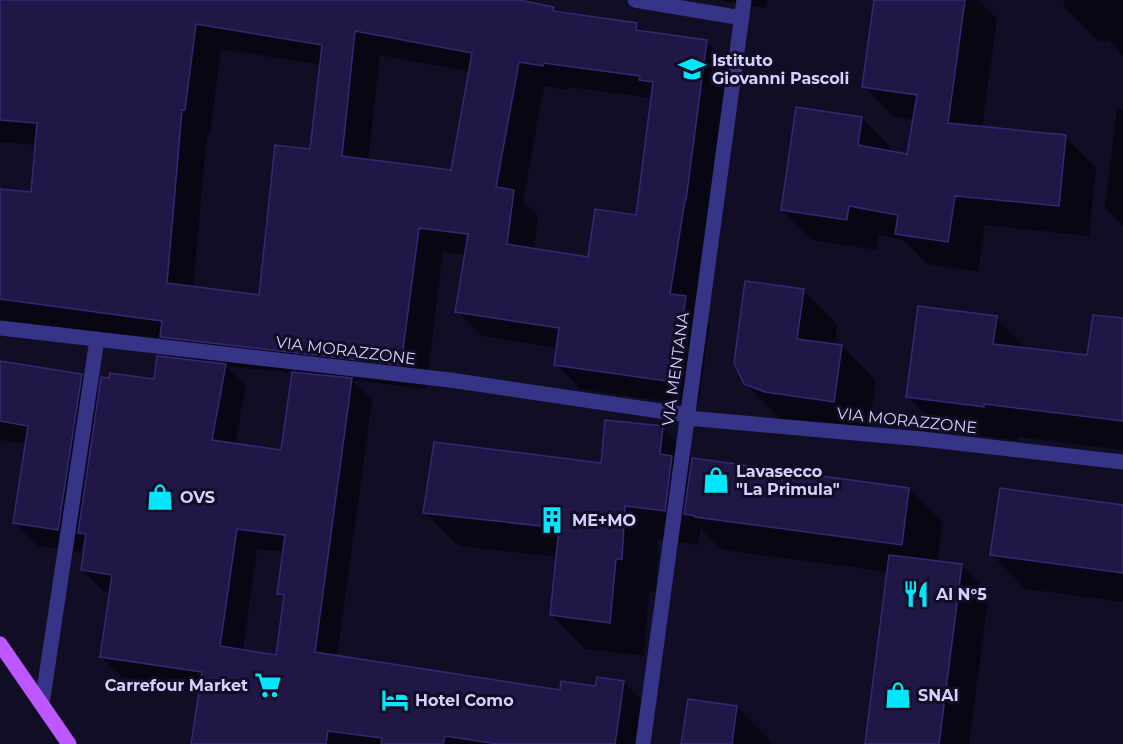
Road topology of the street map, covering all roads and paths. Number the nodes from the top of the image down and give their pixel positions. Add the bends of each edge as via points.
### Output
1 (635, 0) edge
2 (744, 0) edge
3 (742, 18) junction
4 (0, 328) edge
5 (97, 339) junction
6 (687, 417) junction
7 (1123, 462) edge
8 (0, 644) edge
9 (42, 704) junction
10 (69, 744) edge
11 (643, 744) edge

1 - 3 street
2 - 3 street, VIA MENTANA
3 - 6 street, VIA MENTANA
4 - 5 street, VIA MORAZZONE
5 - 6 street, VIA MORAZZONE via 450,380
5 - 9 street
6 - 7 street, VIA MORAZZONE
6 - 11 street, VIA MENTANA
8 - 9 main road
9 - 10 main road

